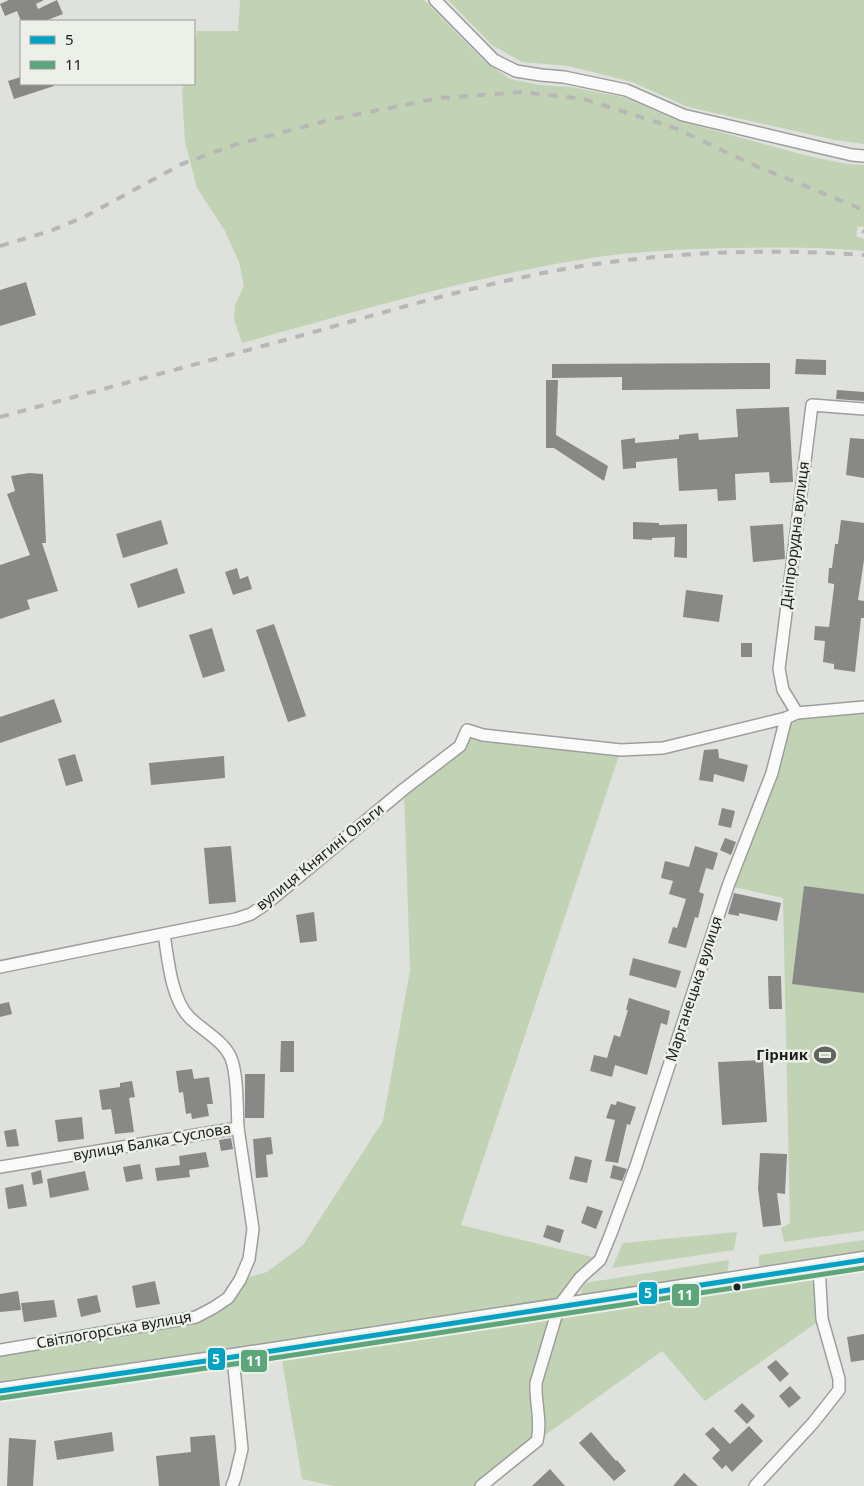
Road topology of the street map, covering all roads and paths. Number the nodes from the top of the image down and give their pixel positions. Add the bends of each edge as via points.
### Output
1 (435, 0) edge
2 (864, 156) edge
3 (864, 409) edge
4 (864, 707) edge
5 (797, 712) junction
6 (786, 718) junction
7 (164, 934) junction
8 (0, 968) edge
9 (238, 1128) junction
10 (0, 1167) edge
11 (864, 1260) edge
12 (818, 1267) junction
13 (559, 1306) junction
14 (0, 1350) edge
15 (233, 1357) junction
16 (0, 1391) edge
17 (232, 1486) edge
18 (481, 1486) edge
19 (755, 1486) edge

1 - 2 street via 494,60 516,71 626,90 683,115
3 - 5 street, Дніпрорудна вулиця via 812,405 778,669 782,690
4 - 5 street
5 - 6 street
6 - 7 street, вулиця Княгині Ольги via 655,749 621,750 483,735 467,730 460,746 266,904 236,919
6 - 13 street, Марганецька вулиця via 772,773 728,886 636,1166 600,1260 580,1278
7 - 8 street, вулиця Княгині Ольги
7 - 9 street, вулиця Балка Суслова via 178,998 188,1016 231,1057
9 - 10 street, вулиця Балка Суслова
9 - 14 street, Світлогорська вулиця via 253,1229 249,1259 228,1298 196,1317
11 - 12 street
12 - 13 street
12 - 19 street via 822,1319 839,1379 839,1390
13 - 15 street
13 - 18 street via 536,1383 540,1431 537,1441
15 - 16 street
15 - 17 street via 242,1449

